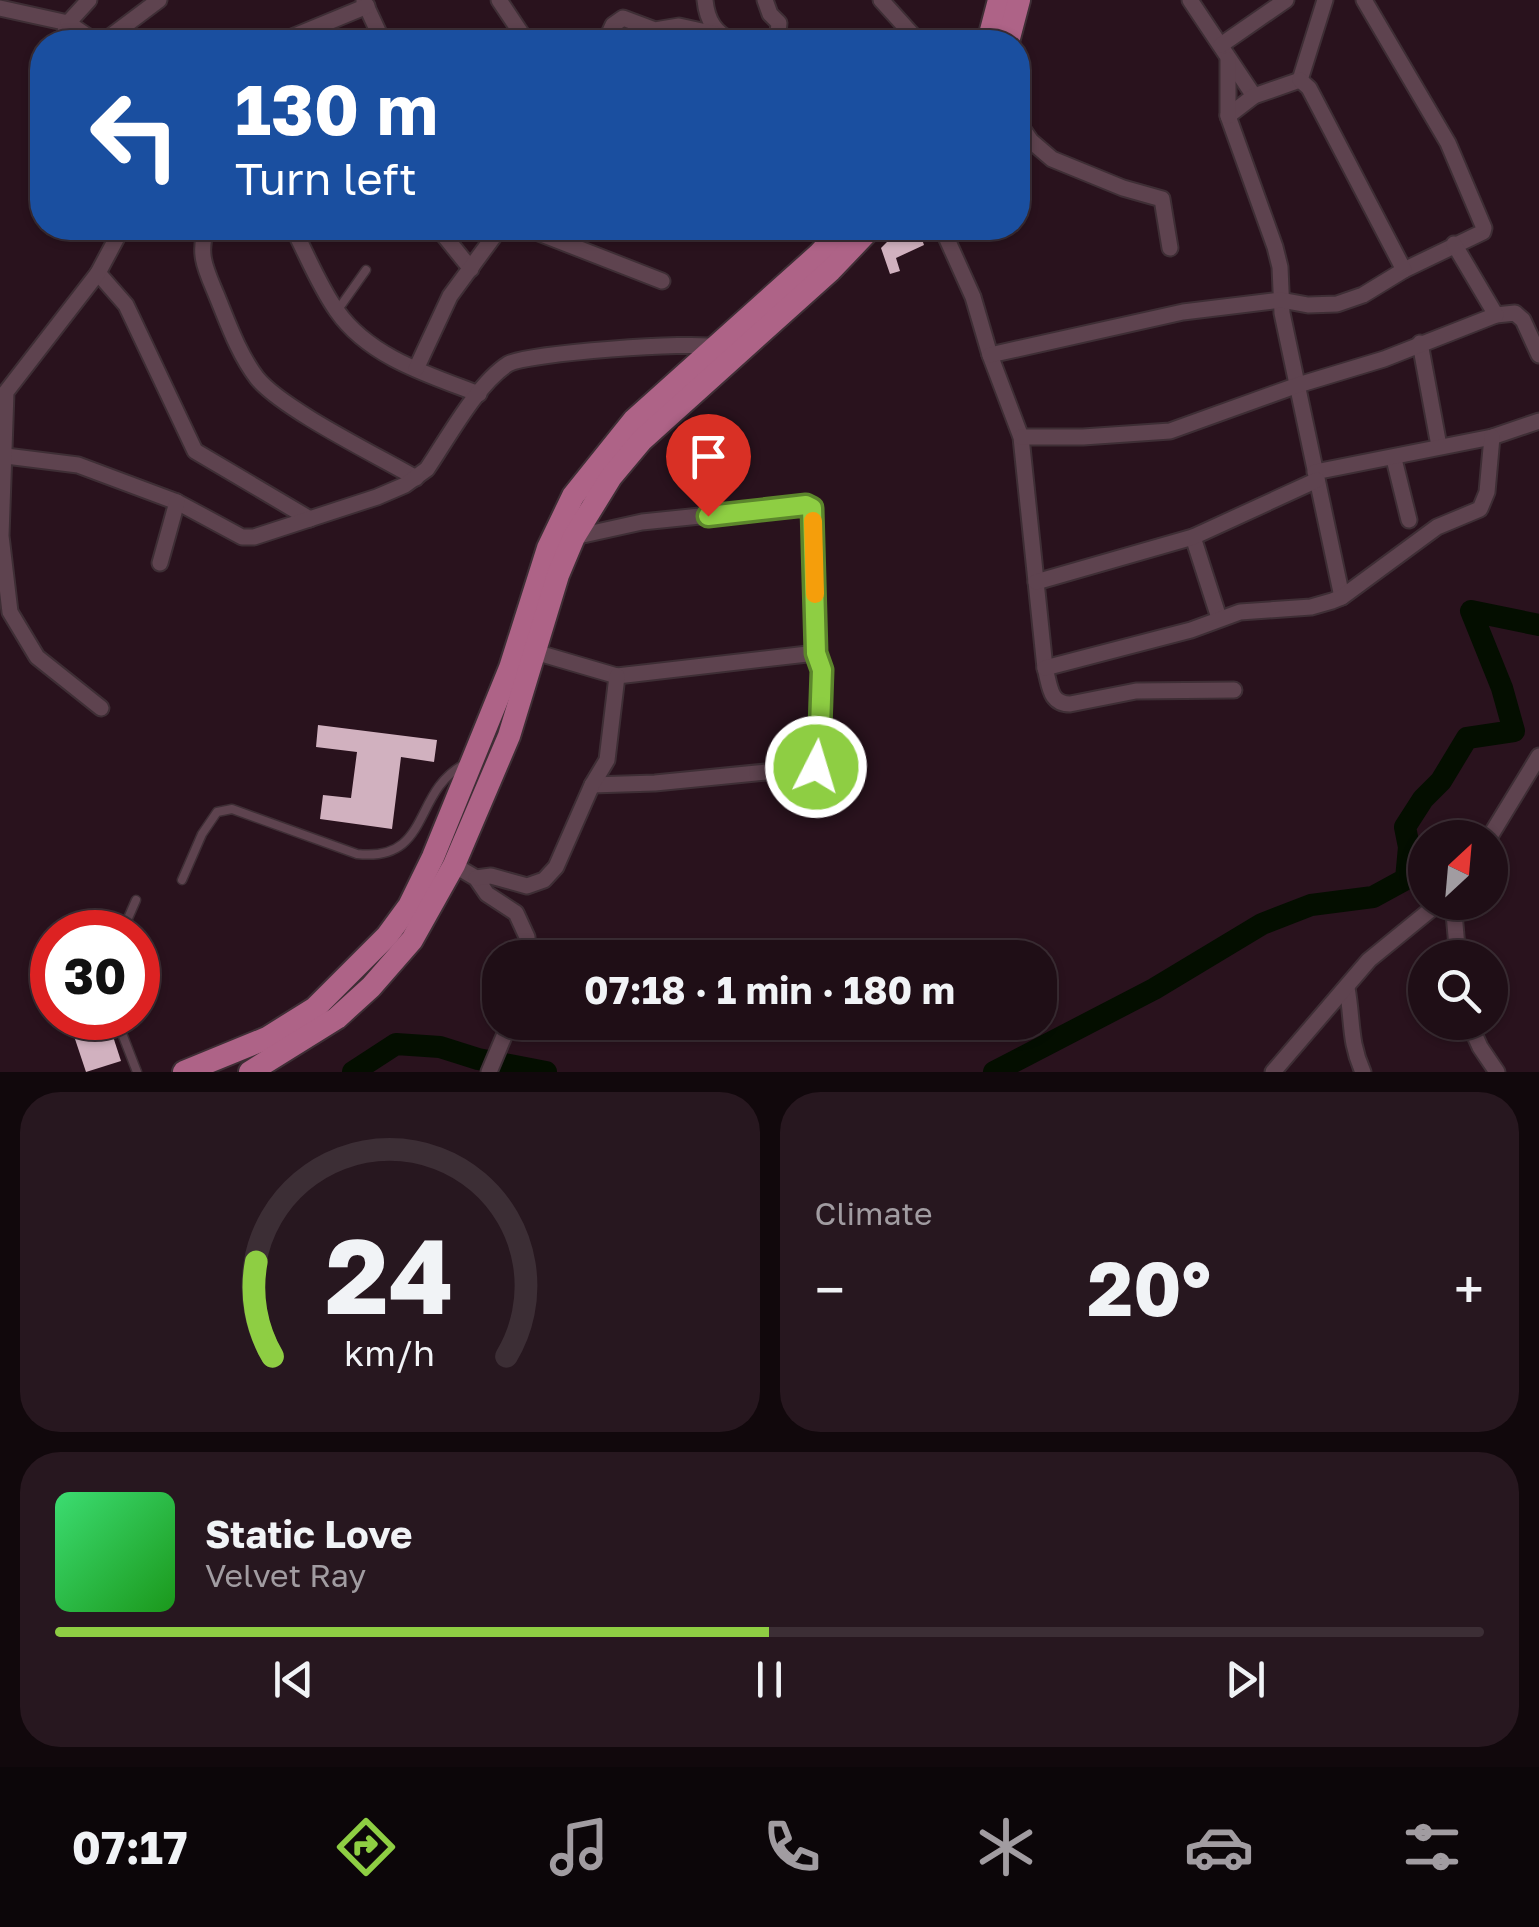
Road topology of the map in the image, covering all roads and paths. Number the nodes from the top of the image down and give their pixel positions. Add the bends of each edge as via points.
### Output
1 (89, 0) edge
2 (159, 0) edge
3 (499, 0) edge
4 (705, 0) edge
5 (765, 0) edge
6 (881, 0) edge
7 (999, 0) edge
8 (1019, 0) edge
9 (1190, 0) edge
10 (1286, 0) edge
11 (1325, 0) edge
12 (1364, 0) edge
13 (365, 3) edge
14 (23, 6) edge
15 (0, 8) edge
16 (66, 22) junction
17 (64, 30) edge
18 (80, 30) edge
19 (117, 30) edge
20 (306, 30) edge
21 (377, 30) edge
22 (520, 30) edge
23 (611, 30) edge
24 (655, 30) edge
25 (655, 30) edge
26 (692, 30) edge
27 (716, 30) edge
28 (778, 30) edge
29 (908, 30) edge
30 (991, 30) edge
31 (1011, 30) edge
32 (1224, 52) junction
33 (1300, 80) junction
34 (1254, 96) junction
35 (1228, 116) junction
36 (1030, 141) edge
37 (116, 240) edge
38 (202, 240) edge
39 (299, 240) edge
40 (448, 240) edge
41 (492, 240) edge
42 (557, 240) edge
43 (831, 240) edge
44 (860, 240) edge
45 (947, 240) edge
46 (1454, 244) junction
47 (1170, 248) dead end
48 (471, 269) junction
49 (366, 270) dead end
50 (1404, 270) junction
51 (98, 273) junction
52 (662, 280) dead end
53 (1280, 300) junction
54 (337, 311) junction
55 (1496, 316) junction
56 (1420, 342) junction
57 (722, 353) junction
58 (990, 355) junction
59 (1539, 355) edge
60 (416, 370) junction
61 (1298, 385) junction
62 (3, 391) edge
63 (479, 394) junction
64 (1539, 421) edge
65 (1022, 437) junction
66 (1492, 438) junction
67 (1439, 446) junction
68 (6, 456) junction
69 (1394, 459) junction
70 (1316, 476) junction
71 (416, 478) junction
72 (1, 485) edge
73 (176, 502) junction
74 (310, 518) junction
75 (1409, 520) dead end
76 (574, 537) junction
77 (1193, 538) junction
78 (160, 563) dead end
79 (1036, 582) junction
80 (1342, 598) junction
81 (1218, 618) junction
82 (536, 652) junction
83 (816, 653) junction
84 (1045, 668) junction
85 (617, 676) junction
86 (1234, 690) dead end
87 (101, 708) dead end
88 (1539, 756) edge
89 (476, 758) junction
90 (592, 785) junction
91 (1501, 820) edge
92 (454, 865) junction
93 (476, 878) junction
94 (182, 880) dead end
95 (136, 900) dead end
96 (132, 910) edge
97 (1418, 920) edge
98 (527, 940) edge
99 (1347, 988) junction
100 (124, 1040) edge
101 (503, 1040) edge
102 (1477, 1040) edge
103 (136, 1072) edge
104 (184, 1072) edge
105 (250, 1072) edge
106 (490, 1072) edge
107 (1273, 1072) edge
108 (1363, 1072) edge
109 (1497, 1072) edge

1 - 16 street
2 - 19 street
3 - 22 street
4 - 27 street
5 - 28 street
6 - 29 street
7 - 30 main road
8 - 31 main road
9 - 32 street
10 - 32 street
11 - 33 street
12 - 46 street via 1448,143 1484,228
13 - 20 street
13 - 21 street
14 - 15 street
14 - 16 street
16 - 17 lane
16 - 18 street
23 - 24 street via 623,18
25 - 26 street
32 - 34 street
32 - 35 street
33 - 34 street
33 - 50 street
34 - 35 street
35 - 53 street via 1280,267
36 - 47 street via 1052,159 1162,199
37 - 51 street
38 - 71 street via 201,258 259,381
39 - 54 street
40 - 48 street
41 - 48 street
42 - 52 street
43 - 57 main road
44 - 57 main road via 831,270
45 - 58 street
46 - 50 street
46 - 55 street
48 - 60 street via 450,296
49 - 54 lane
50 - 53 street via 1337,304
51 - 62 street
51 - 74 street via 126,305 196,452
53 - 58 street via 1184,312
53 - 61 street
54 - 60 street via 377,349
55 - 56 street
55 - 59 street via 1515,313 1523,320
56 - 61 street
56 - 67 street
57 - 63 street via 662,346 512,362
57 - 76 main road via 611,477
57 - 89 main road via 634,420 573,496 548,548
58 - 65 street
60 - 63 street
61 - 65 street via 1170,431
61 - 70 street
62 - 68 street
63 - 71 street
64 - 66 street
65 - 79 street
66 - 67 street
66 - 80 street via 1480,509 1438,527
67 - 69 street
68 - 72 street
68 - 73 street via 78,465
69 - 70 street
69 - 75 street
70 - 77 street
70 - 80 street
71 - 74 street
72 - 87 street via 10,612 38,656
73 - 74 street via 242,537
73 - 78 street
76 - 82 main road
76 - 83 street via 642,522 806,505 813,516
77 - 79 street
77 - 81 street
79 - 84 street
80 - 81 street
81 - 84 street
82 - 85 street
82 - 92 main road
83 - 85 street
83 - 90 street via 822,670 816,767
84 - 86 street via 1060,704 1136,691
85 - 90 street via 607,760
88 - 91 street
89 - 94 lane via 443,778 417,828 393,852 357,854 232,809 216,812
89 - 104 main road via 418,890 387,936 315,1008 267,1038
90 - 93 street via 544,880 527,886
92 - 93 street
92 - 105 main road via 412,940 371,987 337,1018
93 - 98 street via 516,913
95 - 96 lane
97 - 99 street
99 - 107 street
99 - 108 street via 1352,1046
100 - 103 lane
101 - 106 street
102 - 109 street

